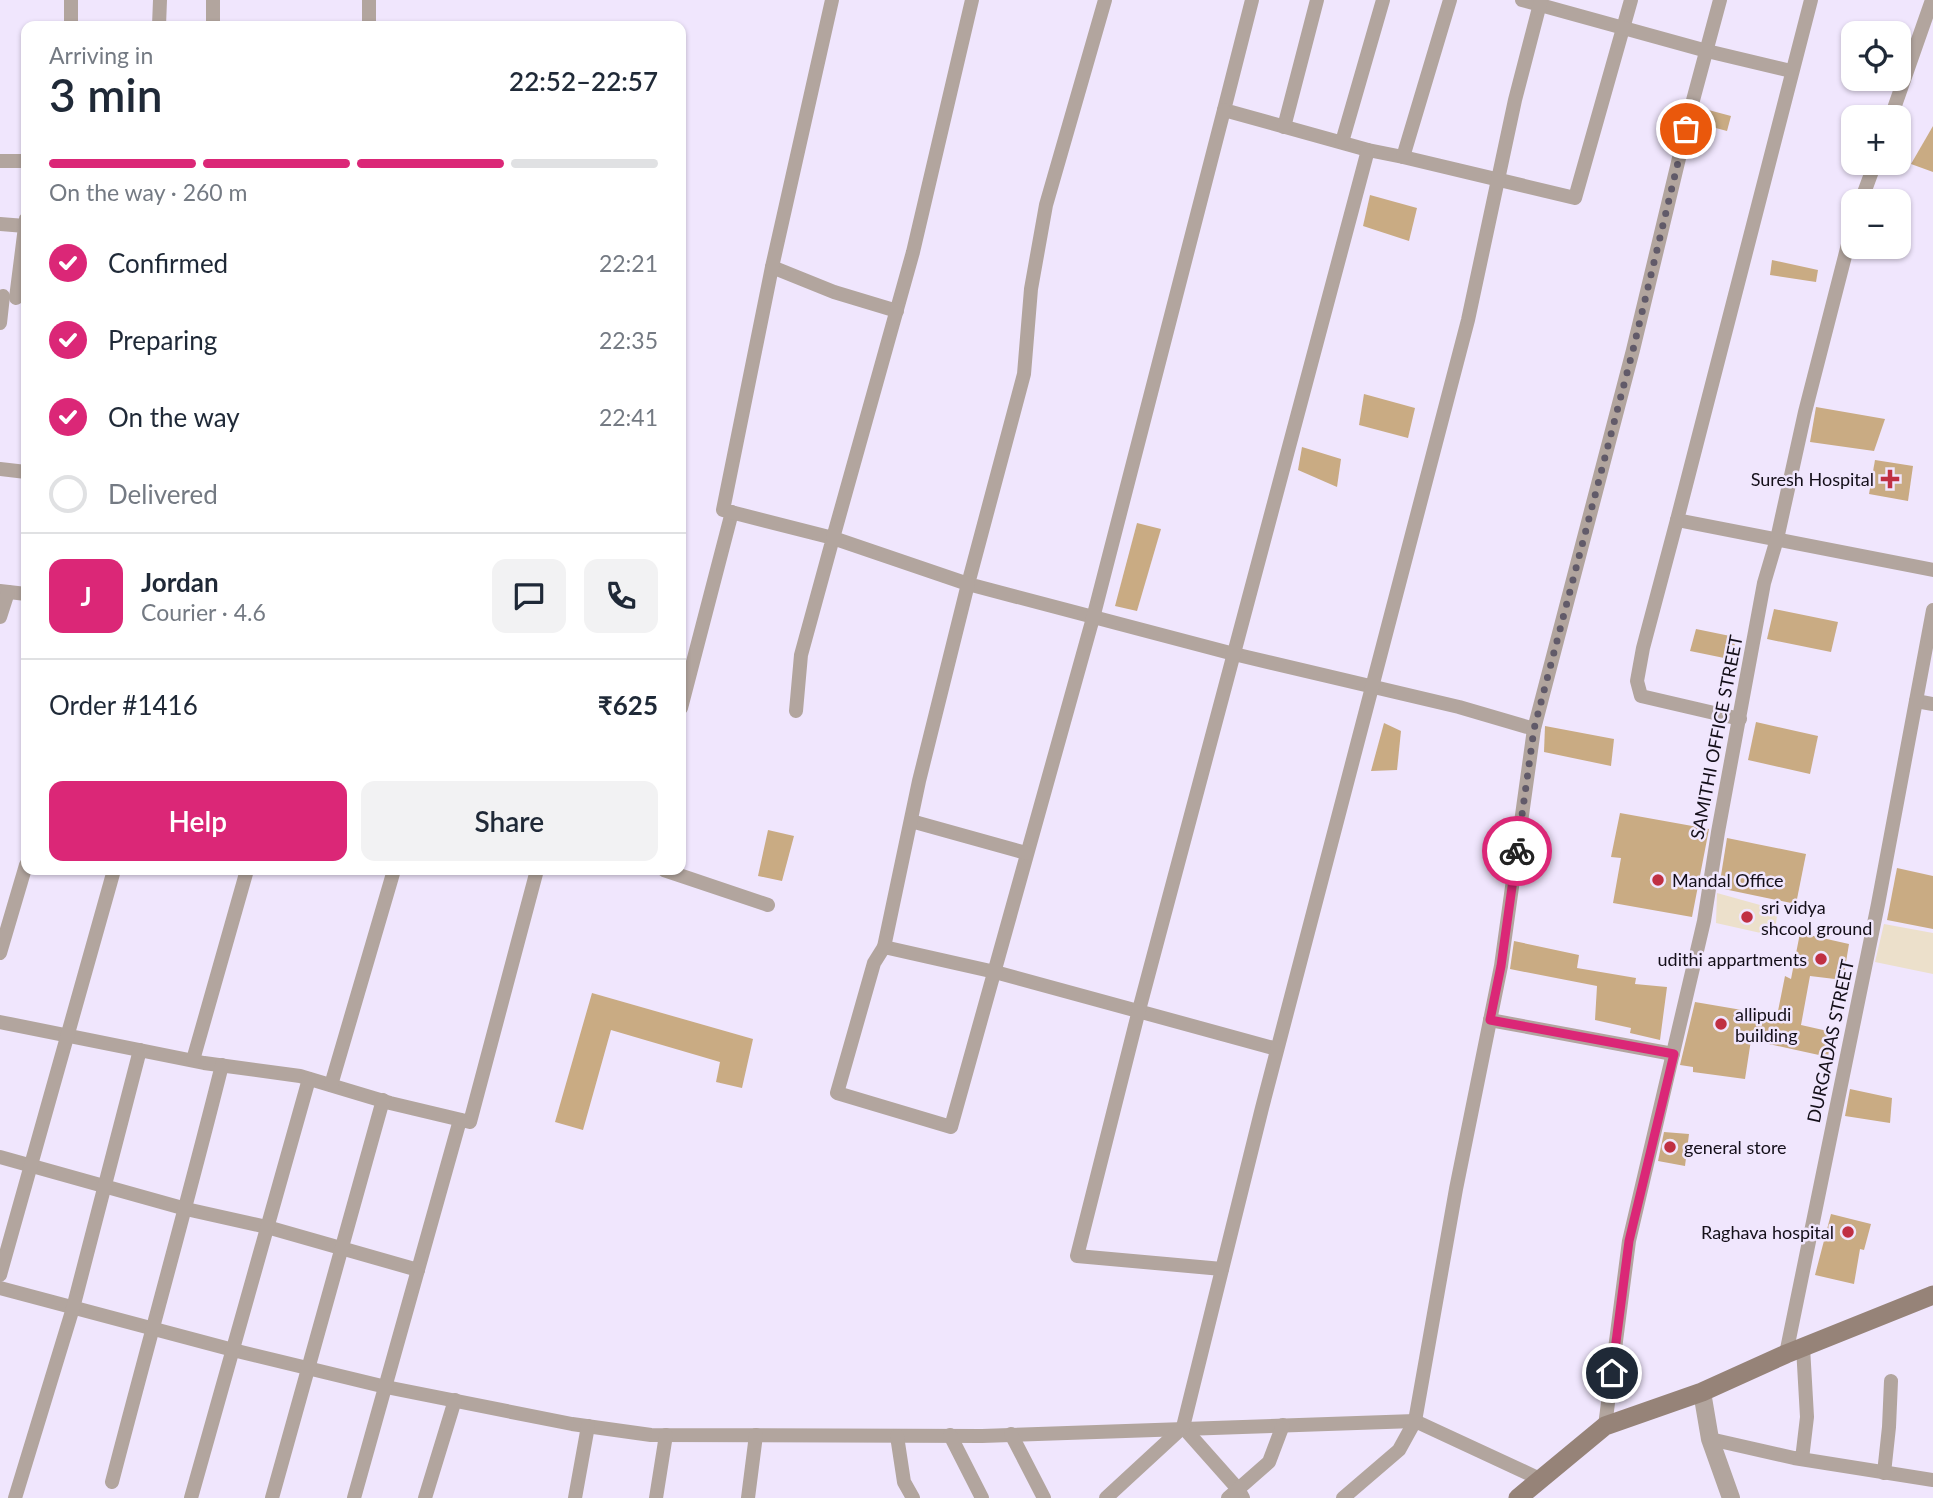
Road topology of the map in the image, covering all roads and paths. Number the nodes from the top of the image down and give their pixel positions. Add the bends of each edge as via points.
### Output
1 (71, 0) edge
2 (160, 0) edge
3 (213, 0) edge
4 (369, 0) edge
5 (832, 0) edge
6 (972, 0) edge
7 (1105, 0) edge
8 (1252, 0) edge
9 (1317, 0) edge
10 (1383, 0) edge
11 (1450, 0) edge
12 (1521, 0) edge
13 (1631, 0) edge
14 (1720, 0) edge
15 (1811, 0) edge
16 (1932, 0) edge
17 (1541, 3) edge
18 (71, 21) edge
19 (159, 21) edge
20 (213, 21) edge
21 (369, 21) edge
22 (1623, 28) junction
23 (1707, 51) junction
24 (1791, 71) junction
25 (1895, 105) edge
26 (1224, 110) junction
27 (1284, 127) junction
28 (1342, 142) junction
29 (1368, 150) junction
30 (1403, 157) junction
31 (21, 161) edge
32 (0, 162) edge
33 (1498, 178) junction
34 (0, 224) edge
35 (21, 226) edge
36 (1844, 259) edge
37 (21, 262) edge
38 (772, 267) junction
39 (11, 297) edge
40 (897, 311) junction
41 (0, 323) edge
42 (0, 469) edge
43 (21, 471) edge
44 (732, 512) junction
45 (1677, 520) junction
46 (833, 538) junction
47 (1777, 539) junction
48 (1933, 570) edge
49 (968, 584) junction
50 (4, 591) edge
51 (1933, 610) edge
52 (0, 617) edge
53 (1093, 618) junction
54 (1234, 654) junction
55 (1372, 686) junction
56 (686, 689) edge
57 (1916, 701) junction
58 (1933, 704) edge
59 (796, 711) dead end
60 (1740, 719) junction
61 (1534, 729) junction
62 (911, 821) junction
63 (1026, 853) junction
64 (23, 875) edge
65 (113, 875) edge
66 (246, 875) edge
67 (393, 875) edge
68 (536, 875) edge
69 (679, 875) edge
70 (768, 905) dead end
71 (884, 947) junction
72 (0, 953) edge
73 (995, 972) junction
74 (1139, 1010) junction
75 (1490, 1020) junction
76 (0, 1022) edge
77 (66, 1035) junction
78 (1277, 1049) junction
79 (140, 1050) junction
80 (1674, 1054) junction
81 (193, 1060) junction
82 (222, 1065) junction
83 (309, 1079) junction
84 (331, 1085) junction
85 (383, 1100) junction
86 (460, 1120) junction
87 (0, 1157) edge
88 (30, 1166) junction
89 (105, 1186) junction
90 (186, 1209) junction
91 (267, 1227) junction
92 (341, 1248) junction
93 (1222, 1269) junction
94 (418, 1270) junction
95 (0, 1275) edge
96 (0, 1288) edge
97 (1933, 1295) edge
98 (74, 1308) junction
99 (152, 1328) junction
100 (233, 1350) junction
101 (1794, 1351) junction
102 (308, 1368) junction
103 (1891, 1381) dead end
104 (386, 1387) junction
105 (1702, 1392) junction
106 (455, 1400) junction
107 (1415, 1421) junction
108 (1283, 1425) junction
109 (588, 1426) junction
110 (1605, 1426) junction
111 (1183, 1427) junction
112 (1012, 1434) junction
113 (666, 1435) junction
114 (756, 1435) junction
115 (950, 1435) junction
116 (897, 1436) junction
117 (1710, 1439) junction
118 (1802, 1459) junction
119 (1884, 1473) junction
120 (1540, 1479) junction
121 (1933, 1480) edge
122 (113, 1482) dead end
123 (1236, 1495) edge
124 (15, 1498) edge
125 (191, 1498) edge
126 (272, 1498) edge
127 (354, 1498) edge
128 (425, 1498) edge
129 (575, 1498) edge
130 (656, 1498) edge
131 (748, 1498) edge
132 (913, 1498) edge
133 (982, 1498) edge
134 (1044, 1498) edge
135 (1106, 1498) edge
136 (1343, 1498) edge
137 (1518, 1498) edge
138 (1731, 1498) edge

1 - 18 street
2 - 19 street
3 - 20 street
4 - 21 street
5 - 38 street
6 - 40 street
7 - 49 street via 1046,205 1031,289 1024,374
8 - 26 street
9 - 27 street
10 - 28 street
11 - 30 street
12 - 17 street
13 - 22 street
14 - 23 street
15 - 24 street
16 - 25 street
17 - 22 street
17 - 33 street
22 - 23 street
22 - 33 street via 1575,198
23 - 24 street
23 - 61 street
24 - 45 street
26 - 27 street
26 - 53 street
27 - 28 street
28 - 29 street
29 - 30 street
29 - 54 street
30 - 33 street
31 - 32 street
33 - 55 street via 1468,320
34 - 35 street
36 - 47 street, SAMITHI OFFICE STREET
37 - 39 street
38 - 40 street
38 - 44 street via 723,510
39 - 41 street
40 - 46 street
42 - 43 street
44 - 46 street
44 - 56 street
45 - 47 street
45 - 60 street via 1643,648 1637,681 1641,696
46 - 49 street
46 - 59 street via 801,655
47 - 48 street
47 - 60 street, SAMITHI OFFICE STREET via 1764,583
49 - 53 street
49 - 62 street
50 - 52 street
51 - 57 street, DURGADAS STREET
53 - 54 street
53 - 63 street
54 - 55 street
54 - 74 street
55 - 61 street
55 - 78 street
57 - 58 street
57 - 101 street, DURGADAS STREET
60 - 80 street, SAMITHI OFFICE STREET via 1704,921
61 - 75 street
62 - 63 street
62 - 71 street
63 - 73 street
64 - 72 street
65 - 77 street
66 - 81 street
67 - 84 street
68 - 86 street via 470,1122
69 - 70 street
71 - 73 street
71 - 73 street via 874,963 836,1093 951,1127
73 - 74 street
74 - 78 street
74 - 93 street via 1077,1256
75 - 80 street
75 - 107 street
76 - 77 street
77 - 79 street
77 - 88 street
78 - 93 street
79 - 81 street
79 - 89 street
80 - 110 street, SAMITHI OFFICE STREET via 1629,1241
81 - 82 street
82 - 83 street
82 - 90 street
83 - 84 street
83 - 91 street
84 - 85 street
85 - 86 street
85 - 92 street
86 - 94 street
87 - 88 street
88 - 89 street
88 - 95 street
89 - 90 street
89 - 98 street
90 - 91 street
90 - 99 street
91 - 92 street
91 - 100 street
92 - 94 street
92 - 102 street
93 - 111 street
94 - 104 street
96 - 98 street
97 - 101 main road
98 - 99 street
98 - 124 street
99 - 100 street
99 - 122 street
100 - 102 street
100 - 125 street
101 - 105 main road
101 - 118 street, DURGADAS STREET via 1807,1417
102 - 104 street
102 - 126 street
103 - 119 street
104 - 106 street
104 - 127 street
105 - 110 main road
105 - 117 street
106 - 109 street
106 - 128 street
107 - 108 street
107 - 120 street
107 - 136 street via 1399,1450
108 - 111 street
108 - 123 street via 1269,1462
109 - 113 street
109 - 129 street
110 - 120 main road
111 - 112 street
111 - 123 street
111 - 135 street
112 - 115 street
112 - 134 street
113 - 114 street
113 - 130 street
114 - 116 street
114 - 131 street
115 - 116 street
115 - 133 street
116 - 132 street via 904,1482
117 - 118 street
117 - 138 street
118 - 119 street
119 - 121 street
120 - 137 main road

